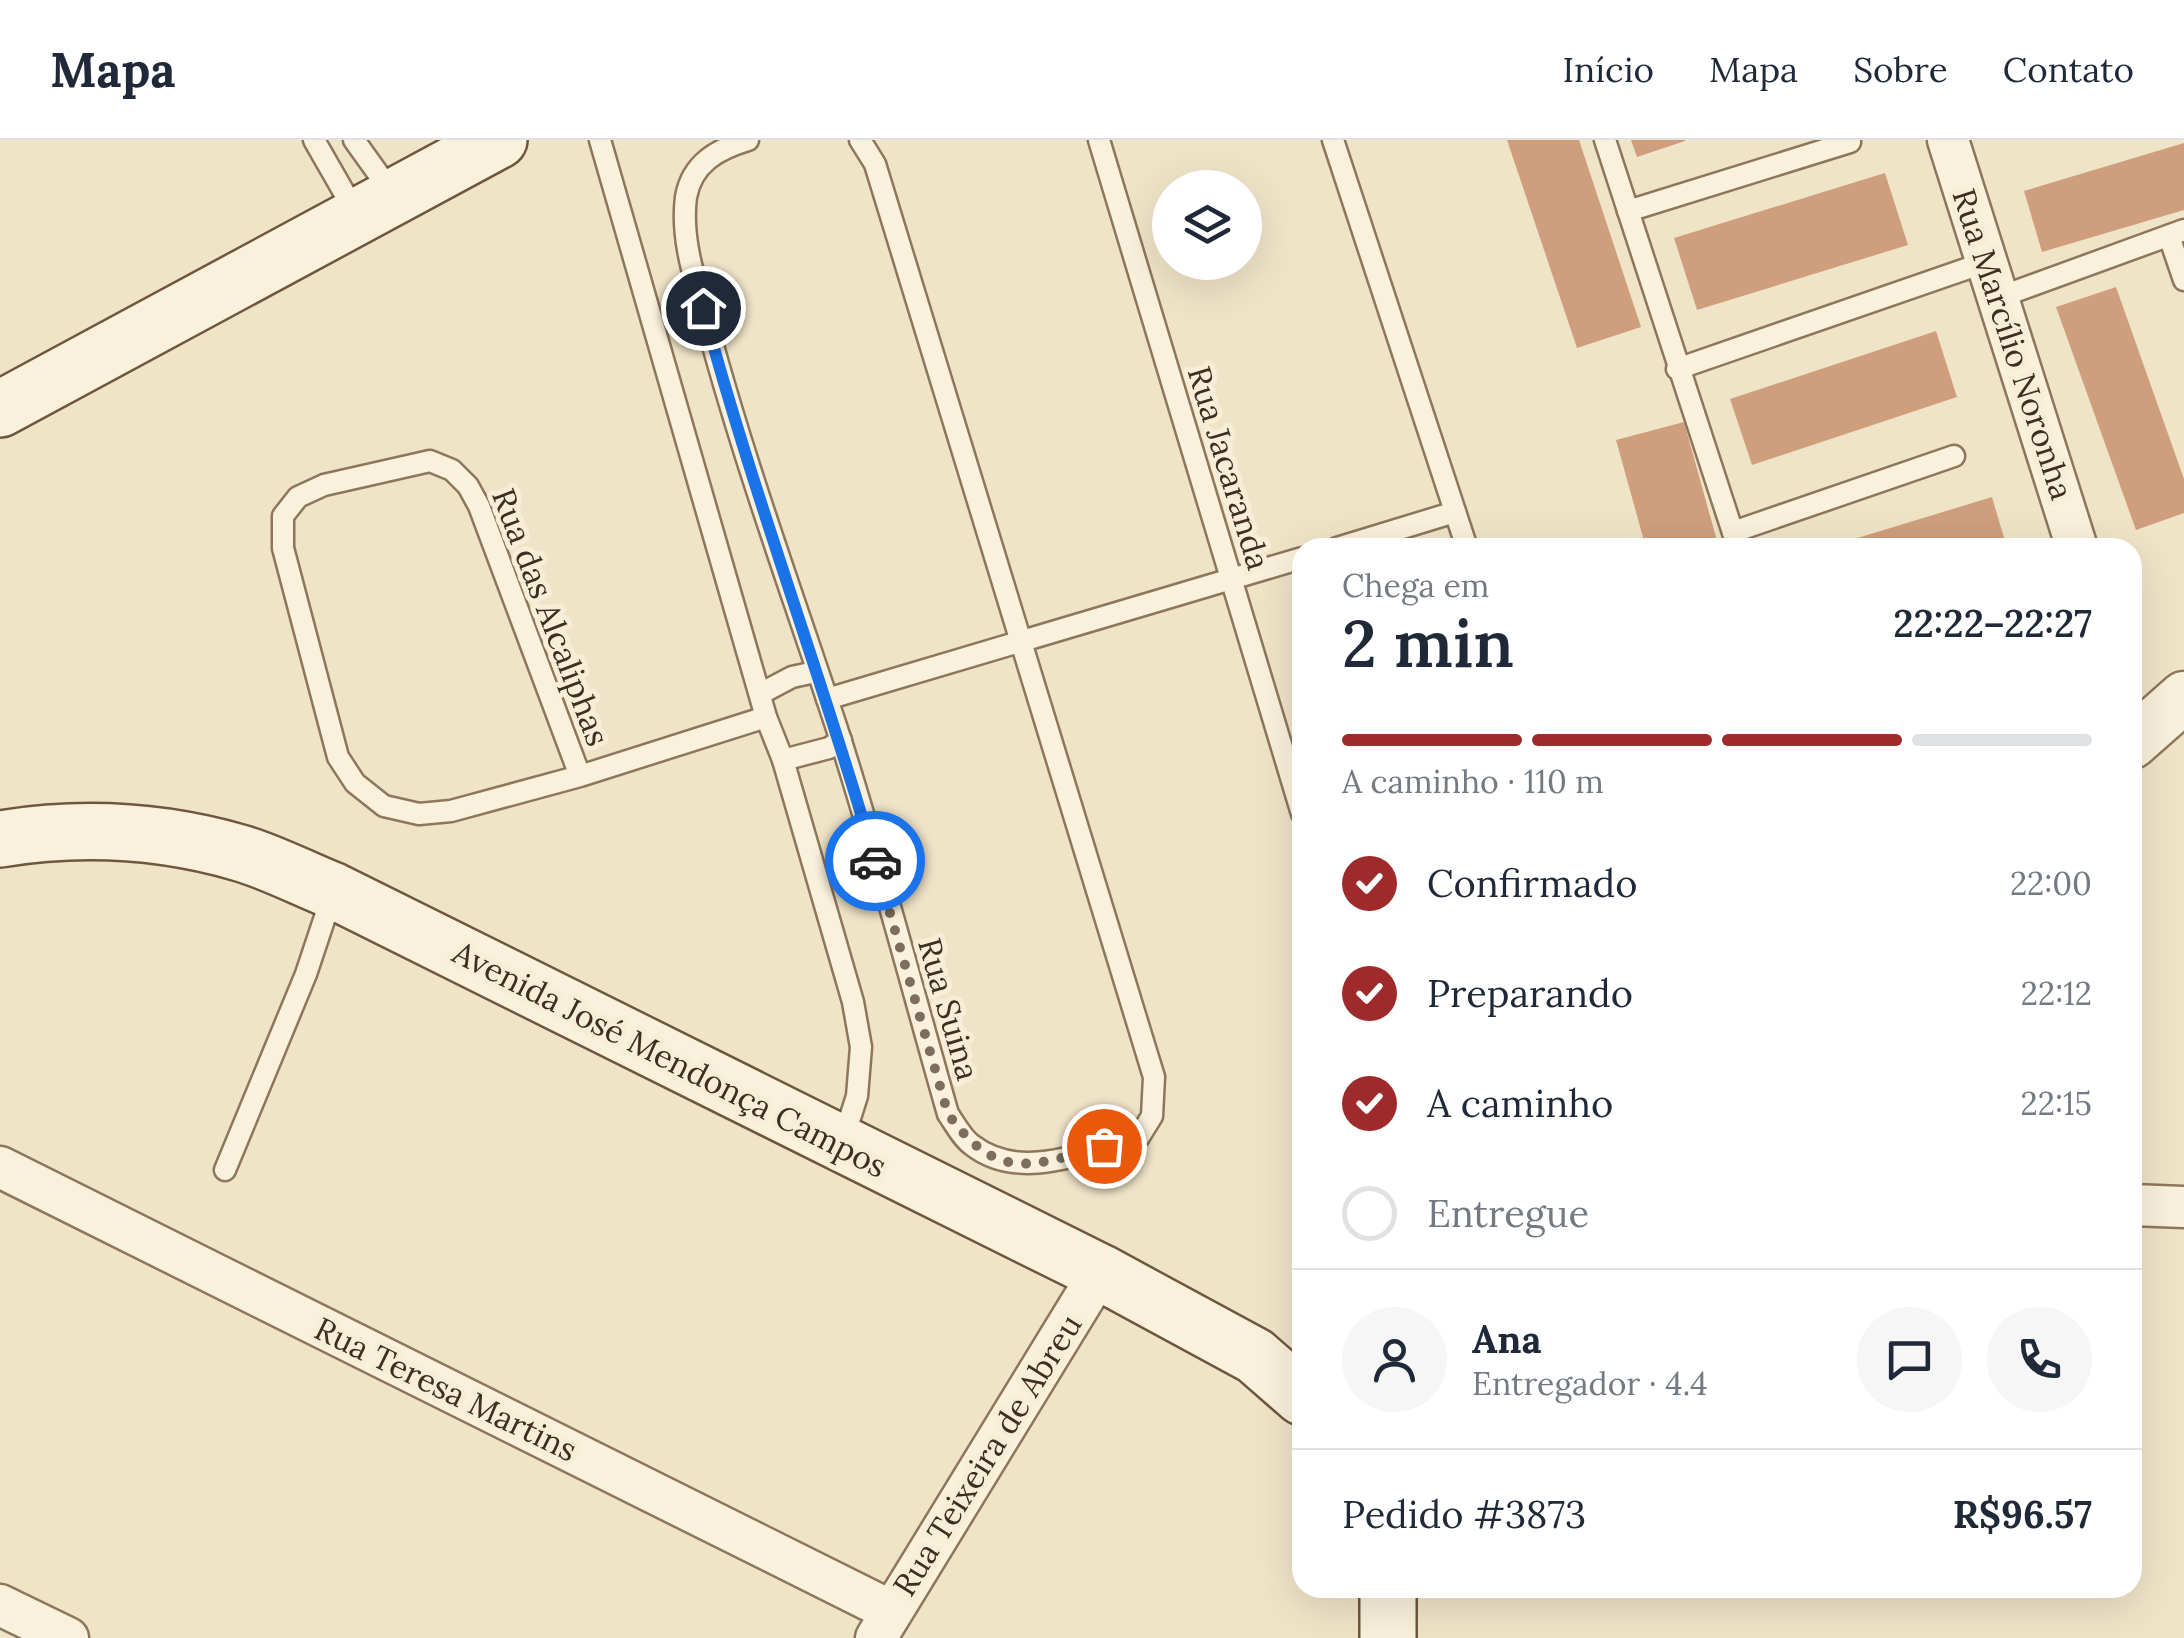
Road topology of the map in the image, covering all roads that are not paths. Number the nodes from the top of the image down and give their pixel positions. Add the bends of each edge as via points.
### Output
1 (314, 140) edge
2 (354, 140) edge
3 (499, 140) edge
4 (600, 140) edge
5 (748, 140) edge
6 (860, 140) edge
7 (1099, 140) edge
8 (1333, 140) edge
9 (1606, 140) edge
10 (1948, 140) edge
11 (1850, 142) edge
12 (375, 205) junction
13 (1628, 211) junction
14 (2177, 233) edge
15 (1994, 279) junction
16 (2184, 280) edge
17 (1677, 369) junction
18 (0, 409) edge
19 (1954, 456) dead end
20 (1456, 512) junction
21 (1369, 538) edge
22 (1464, 538) edge
23 (1734, 538) edge
24 (1740, 538) edge
25 (2074, 538) edge
26 (1292, 561) edge
27 (1232, 578) junction
28 (1021, 642) junction
29 (816, 672) junction
30 (760, 694) junction
31 (2184, 697) edge
32 (827, 698) junction
33 (766, 717) junction
34 (2142, 728) edge
35 (840, 740) junction
36 (783, 760) junction
37 (580, 776) junction
38 (1292, 780) edge
39 (0, 839) edge
40 (334, 892) junction
41 (842, 1145) junction
42 (0, 1168) edge
43 (225, 1170) dead end
44 (2142, 1205) edge
45 (2184, 1206) edge
46 (1100, 1272) junction
47 (1292, 1388) edge
48 (1388, 1598) edge
49 (0, 1605) edge
50 (883, 1624) edge
51 (68, 1638) edge
52 (1388, 1638) edge

1 - 12 lane
2 - 12 lane
3 - 12 main road
4 - 30 lane
5 - 29 lane via 704,159 686,194 685,240 721,376
6 - 28 lane via 875,164
7 - 27 lane, Rua Jacaranda
8 - 20 lane
9 - 13 lane
10 - 15 street, Rua Marcílio Noronha
11 - 13 lane
12 - 18 main road
13 - 17 lane
14 - 15 lane
14 - 16 lane
15 - 17 lane
15 - 25 street, Rua Marcílio Noronha
17 - 23 lane
19 - 24 lane
20 - 21 lane
20 - 22 lane
26 - 27 lane
27 - 28 lane
27 - 38 lane, Rua Jacaranda
28 - 32 lane
28 - 35 lane, Rua Suina via 1154,1076 1152,1116 1139,1137 1034,1165 997,1159 970,1144 948,1114
29 - 30 lane
29 - 32 lane
30 - 33 lane
31 - 34 street
32 - 35 lane, Rua Suina
33 - 36 lane
33 - 37 lane, Rua das Alcaliphas
35 - 36 lane
36 - 41 lane via 861,1047 857,1096
37 - 37 lane, Rua das Alcaliphas via 419,814 384,806 355,783 338,757 283,548 283,516 298,497 430,460 452,470 479,506
39 - 40 main road, Avenida José Mendonça Campos via 44,832 150,833 242,853
40 - 41 main road, Avenida José Mendonça Campos
40 - 43 lane
41 - 46 main road, Avenida José Mendonça Campos
42 - 50 street, Rua Teresa Martins
44 - 45 street
46 - 47 main road, Avenida José Mendonça Campos via 1255,1356
46 - 50 street, Rua Teixeira de Abreu
48 - 52 main road
49 - 51 street

